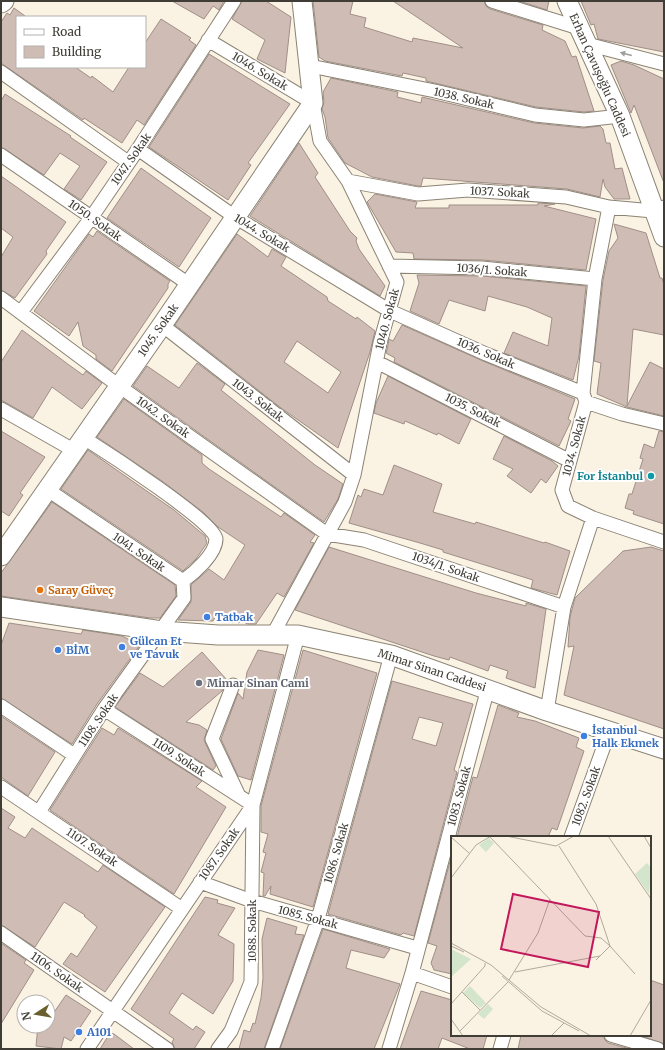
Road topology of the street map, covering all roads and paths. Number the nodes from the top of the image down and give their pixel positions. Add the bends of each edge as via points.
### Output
1 (4, 1) edge
2 (234, 1) edge
3 (302, 1) edge
4 (492, 1) edge
5 (568, 2) edge
6 (1, 3) edge
7 (583, 36) junction
8 (208, 40) junction
9 (664, 64) edge
10 (310, 66) junction
11 (1, 72) edge
12 (313, 103) junction
13 (620, 116) junction
14 (138, 149) junction
15 (1, 155) edge
16 (128, 162) junction
17 (348, 181) junction
18 (609, 208) junction
19 (659, 209) edge
20 (235, 217) junction
21 (91, 218) junction
22 (664, 237) edge
23 (389, 266) junction
24 (595, 279) junction
25 (190, 285) junction
26 (1, 298) edge
27 (390, 311) junction
28 (21, 312) junction
29 (162, 326) junction
30 (377, 362) junction
31 (119, 386) junction
32 (584, 397) junction
33 (1, 409) edge
34 (664, 424) edge
35 (80, 444) junction
36 (570, 461) junction
37 (354, 474) junction
38 (48, 490) junction
39 (593, 518) junction
40 (327, 534) junction
41 (664, 542) edge
42 (1, 556) edge
43 (183, 581) junction
44 (1, 607) edge
45 (564, 607) junction
46 (162, 631) junction
47 (272, 636) junction
48 (298, 636) junction
49 (391, 655) junction
50 (233, 686) dead end
51 (488, 688) junction
52 (1, 706) edge
53 (104, 709) junction
54 (547, 711) junction
55 (609, 732) junction
56 (664, 749) edge
57 (74, 755) junction
58 (1, 787) edge
59 (240, 796) junction
60 (254, 805) junction
61 (39, 812) junction
62 (572, 836) edge
63 (200, 882) junction
64 (252, 901) junction
65 (182, 909) junction
66 (318, 919) junction
67 (1, 933) edge
68 (417, 948) junction
69 (412, 973) junction
70 (451, 987) edge
71 (113, 1012) junction
72 (504, 1036) edge
73 (614, 1036) edge
74 (88, 1049) edge
75 (167, 1049) edge
76 (218, 1049) edge
77 (272, 1049) edge
78 (389, 1049) edge
79 (500, 1049) edge
80 (658, 1049) edge

1 - 6 street
2 - 8 street, 1047. Sokak
3 - 10 street, 1040. Sokak
4 - 7 street
5 - 7 street, Erhan Çavuşoğlu Caddesi
9 -> 7 street
7 - 13 street, Erhan Çavuşoğlu Caddesi
8 - 12 street, 1046. Sokak
8 - 14 street, 1047. Sokak
10 - 12 street, 1040. Sokak
10 - 13 street, 1038. Sokak via 435,91 535,115 584,120
11 - 16 street
12 - 17 street, 1040. Sokak via 320,141
12 - 20 street, 1045. Sokak
13 - 19 street, Erhan Çavuşoğlu Caddesi
14 - 16 street, 1047. Sokak
14 - 20 street, 1044. Sokak
15 - 21 street, 1050. Sokak
16 - 21 street, 1047. Sokak
17 - 18 street, 1037. Sokak via 418,194 468,190 525,194 566,198
17 - 23 street, 1040. Sokak
18 - 19 street, 1037. Sokak
18 - 24 street, 1034. Sokak
19 - 22 street, Erhan Çavuşoğlu Caddesi
20 - 25 street, 1045. Sokak
20 - 27 street, 1044. Sokak
21 - 25 street, 1050. Sokak
21 - 28 street, 1047. Sokak
23 - 24 street, 1036/1. Sokak via 482,268
23 - 27 street, 1040. Sokak via 397,282
24 - 32 street, 1034. Sokak
25 - 29 street, 1045. Sokak
26 - 28 street, 1042. Sokak
27 - 30 street, 1040. Sokak
27 - 32 street, 1036. Sokak
28 - 31 street, 1042. Sokak
29 - 31 street, 1045. Sokak
29 - 37 street, 1043. Sokak
30 - 36 street, 1035. Sokak
30 - 37 street, 1040. Sokak
31 - 35 street, 1045. Sokak
31 - 40 street, 1042. Sokak
32 - 34 street, 1036. Sokak via 622,414
32 - 36 street, 1034. Sokak
33 - 35 street
35 - 38 street, 1045. Sokak
35 - 43 street via 145,478 215,534 216,540 212,551 198,570
36 - 39 street, 1034. Sokak via 562,490 568,506
37 - 40 street, 1040. Sokak via 345,502
38 - 42 street, 1045. Sokak
38 - 43 street, 1041. Sokak
39 - 41 street, 1034. Sokak
39 - 45 street
40 - 45 street, 1034/1. Sokak via 364,540
40 - 47 street, 1040. Sokak
43 - 46 street via 184,598
44 - 46 street, Mimar Sinan Caddesi
45 - 54 street
46 - 47 street, Mimar Sinan Caddesi
46 - 53 street, 1108. Sokak
47 - 48 street, Mimar Sinan Caddesi
48 - 49 street, Mimar Sinan Caddesi
48 - 60 street, 1087. Sokak
49 - 51 street, Mimar Sinan Caddesi
49 - 66 street, 1086. Sokak
50 - 59 street via 212,739
51 - 54 street, Mimar Sinan Caddesi
51 - 68 street, 1083. Sokak
52 - 57 street
53 - 57 street, 1108. Sokak
53 - 59 street, 1109. Sokak
54 - 55 street, Mimar Sinan Caddesi
55 - 56 street, Mimar Sinan Caddesi
55 - 62 street, 1082. Sokak
57 - 61 street, 1108. Sokak
58 - 61 street, 1107. Sokak
59 - 60 street, 1109. Sokak
60 - 63 street, 1087. Sokak
60 - 64 street, 1088. Sokak
61 - 65 street, 1107. Sokak
63 - 64 street, 1085. Sokak
63 - 65 street, 1087. Sokak
64 - 66 street, 1085. Sokak
64 - 76 street, 1088. Sokak via 251,982 231,1031
65 - 71 street, 1087. Sokak
66 - 68 street, 1085. Sokak
66 - 77 street, 1086. Sokak
67 - 71 street, 1106. Sokak
68 - 69 street, 1083. Sokak
69 - 70 street
69 - 78 street, 1083. Sokak
71 - 74 street, 1087. Sokak
71 - 75 street, 1106. Sokak
72 - 79 street
73 - 80 street

